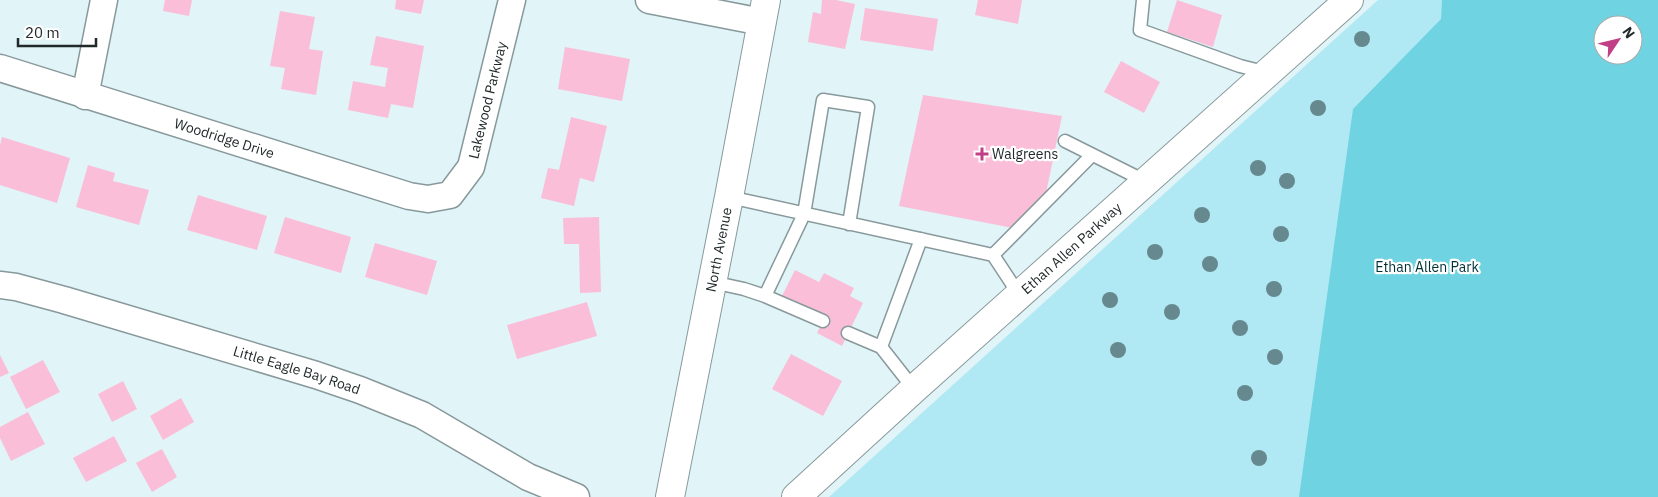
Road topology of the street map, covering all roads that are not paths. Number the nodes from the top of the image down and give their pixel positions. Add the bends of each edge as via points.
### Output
1 (104, 0) edge
2 (512, 0) edge
3 (649, 0) edge
4 (1143, 0) edge
5 (1349, 0) edge
6 (764, 11) edge
7 (0, 68) edge
8 (1268, 73) junction
9 (86, 96) junction
10 (1065, 141) dead end
11 (1092, 155) junction
12 (1147, 182) junction
13 (450, 195) joint
14 (729, 198) junction
15 (804, 214) junction
16 (849, 224) junction
17 (921, 239) junction
18 (993, 255) junction
19 (712, 282) junction
20 (0, 285) edge
21 (765, 296) junction
22 (1020, 296) junction
23 (823, 322) dead end
24 (848, 333) dead end
25 (881, 348) junction
26 (914, 389) junction
27 (576, 497) edge
28 (670, 497) edge
29 (796, 497) edge

1 - 9 street
2 - 13 street, Lakewood Parkway via 471,167
3 - 6 street
4 - 8 lane via 1140,30
5 - 8 street, Ethan Allen Parkway
6 - 14 street, North Avenue
7 - 9 street, Woodridge Drive
8 - 12 street, Ethan Allen Parkway
9 - 13 street, Woodridge Drive via 409,196 428,199
10 - 11 lane
11 - 12 lane
11 - 18 lane
12 - 22 street, Ethan Allen Parkway
14 - 15 lane
14 - 19 street, North Avenue
15 - 16 lane
15 - 16 lane via 823,100 868,108
15 - 21 lane
16 - 17 lane
17 - 18 lane
17 - 25 lane
18 - 22 lane
19 - 21 lane
19 - 28 street, North Avenue
20 - 27 street, Little Eagle Bay Road via 16,286 64,300 360,390 422,415 521,474
21 - 23 lane
22 - 26 street, Ethan Allen Parkway
24 - 25 lane
25 - 26 lane
26 - 29 street, Ethan Allen Parkway

